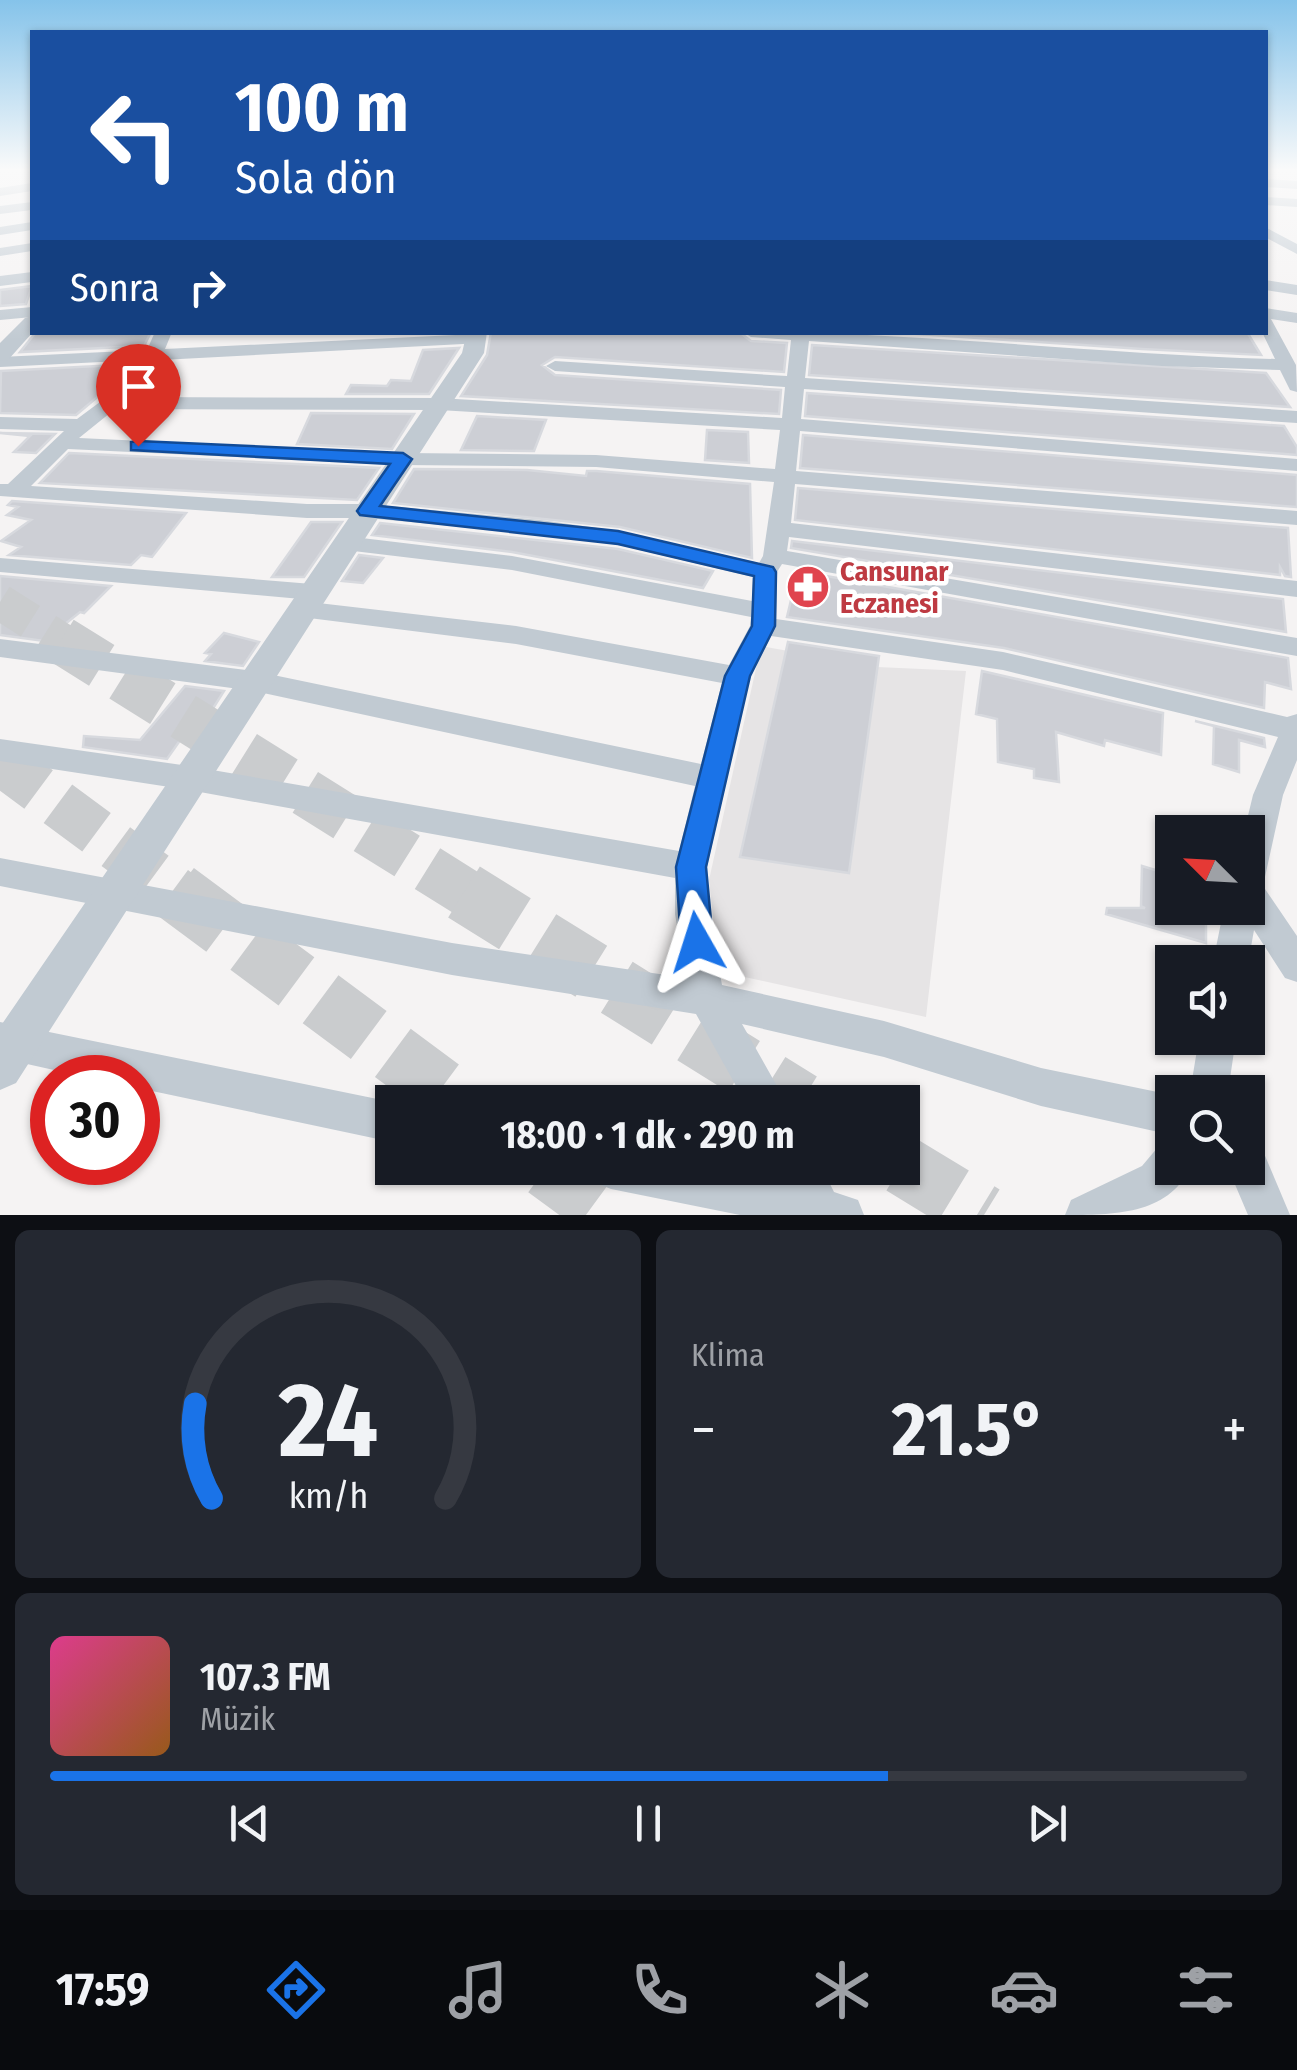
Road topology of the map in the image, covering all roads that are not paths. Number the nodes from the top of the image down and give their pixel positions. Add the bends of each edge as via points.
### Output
1 (28, 227) edge
2 (1268, 230) edge
3 (0, 231) edge
4 (1297, 231) edge
5 (1268, 232) edge
6 (30, 247) edge
7 (1297, 250) edge
8 (0, 252) edge
9 (30, 277) edge
10 (0, 281) edge
11 (1268, 285) edge
12 (1297, 290) edge
13 (30, 312) edge
14 (1268, 313) edge
15 (0, 315) edge
16 (1297, 318) edge
17 (30, 324) edge
18 (1268, 328) edge
19 (801, 335) edge
20 (814, 335) edge
21 (477, 336) edge
22 (167, 338) edge
23 (0, 358) edge
24 (555, 366) dead end
25 (1294, 372) edge
26 (796, 382) junction
27 (113, 403) junction
28 (439, 404) junction
29 (1297, 417) edge
30 (0, 423) edge
31 (792, 424) junction
32 (81, 426) junction
33 (62, 443) junction
34 (403, 459) junction
35 (1297, 464) edge
36 (784, 474) junction
37 (7, 490) edge
38 (367, 511) junction
39 (1297, 518) edge
40 (345, 542) junction
41 (773, 552) junction
42 (0, 564) edge
43 (1297, 589) edge
44 (307, 600) junction
45 (763, 618) junction
46 (1297, 647) edge
47 (0, 648) edge
48 (738, 676) junction
49 (254, 680) junction
50 (1296, 728) edge
51 (0, 750) edge
52 (189, 778) junction
53 (713, 778) junction
54 (1263, 815) edge
55 (691, 867) junction
56 (0, 872) edge
57 (114, 892) junction
58 (1265, 918) edge
59 (1297, 966) edge
60 (707, 999) junction
61 (5, 1050) edge
62 (756, 1085) edge
63 (1155, 1111) edge
64 (375, 1119) edge
65 (1155, 1183) edge
66 (692, 1185) edge
67 (811, 1185) edge
68 (1256, 1185) edge
69 (829, 1214) edge
70 (1086, 1215) edge
71 (1269, 1215) edge

1 - 3 street
2 - 4 street
5 - 7 street
6 - 8 street
9 - 10 street
11 - 12 street
13 - 15 street
14 - 16 street
17 - 23 street
18 - 25 street
19 - 26 street
20 - 25 street
21 - 22 street
21 - 28 street
22 - 23 street
22 - 27 street via 142,379
24 - 26 street
26 - 29 street
26 - 31 street
27 - 28 street
27 - 32 street
28 - 31 street
28 - 34 street
30 - 32 street
31 - 35 street
31 - 36 street
32 - 33 street
33 - 34 street
33 - 37 street
34 - 36 street via 596,461
34 - 38 street
36 - 39 street
36 - 41 street
37 - 38 street
38 - 40 street
38 - 41 street
40 - 44 street
40 - 45 street via 512,563
41 - 43 street via 960,547
41 - 45 street
41 - 46 street
42 - 44 street
44 - 48 street
44 - 49 street
45 - 48 street
45 - 50 street via 1003,661
47 - 49 street
48 - 53 street
49 - 52 street
49 - 53 street
50 - 54 street
51 - 52 street
52 - 55 street
52 - 57 street
53 - 55 street
55 - 60 street
56 - 57 street
57 - 60 street via 452,959
57 - 61 street
58 - 59 street
60 - 62 street
60 - 63 street via 884,1038 1042,1087
61 - 64 street
65 - 70 street
66 - 69 street
67 - 69 street
68 - 71 street

